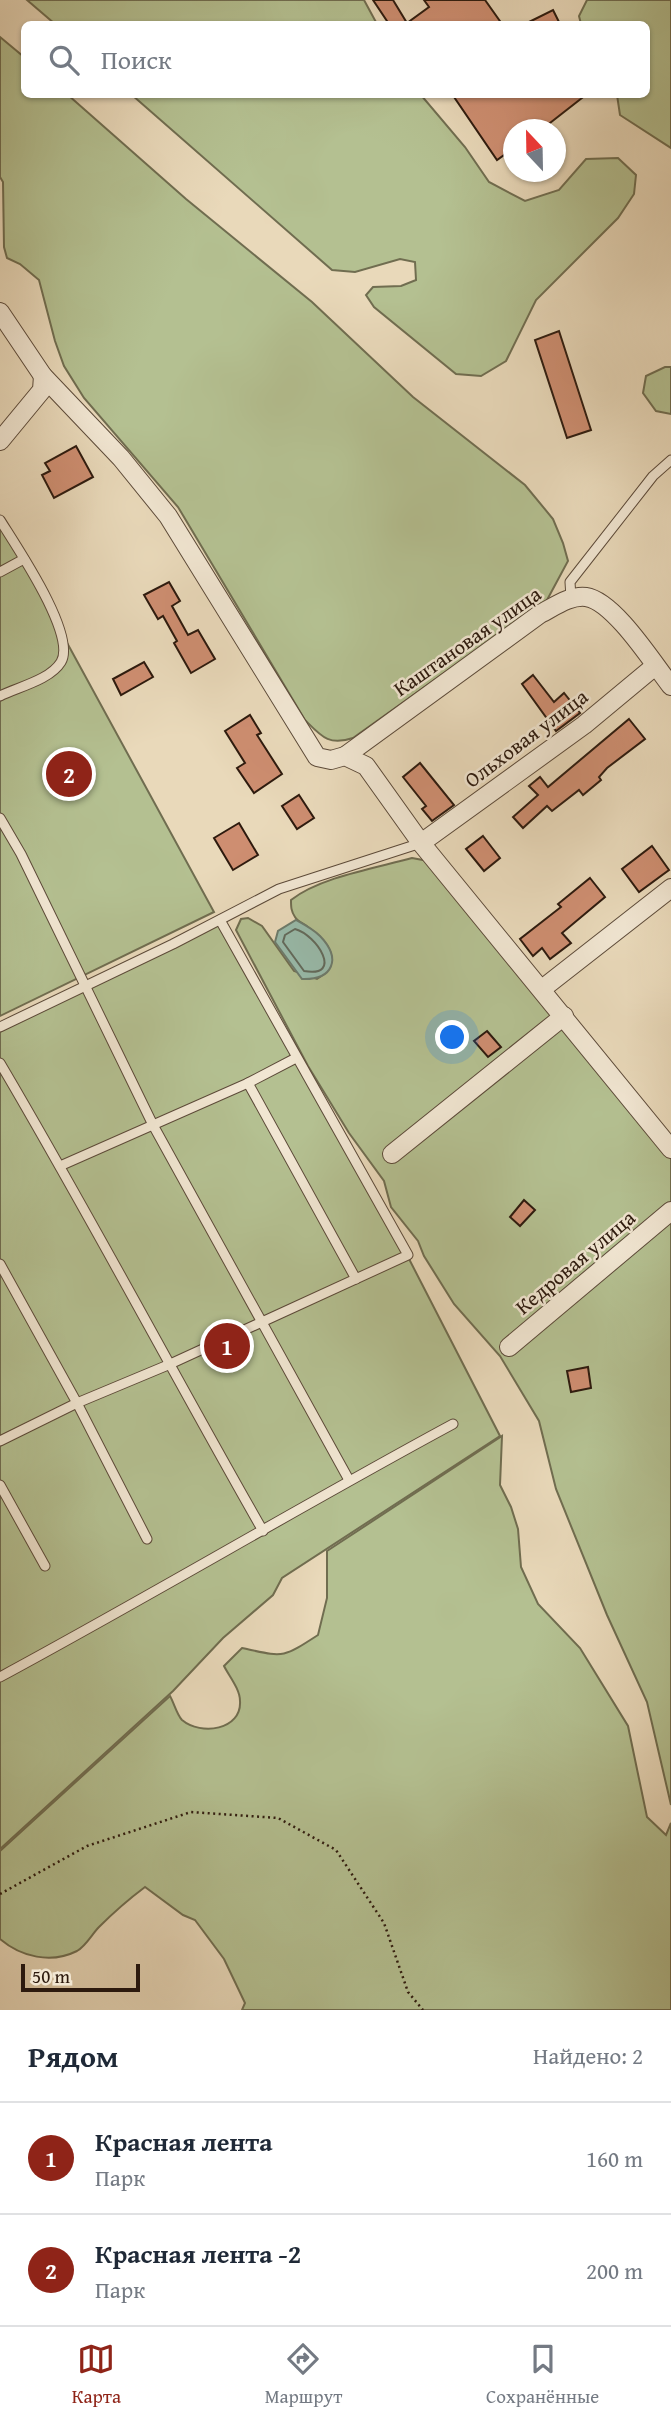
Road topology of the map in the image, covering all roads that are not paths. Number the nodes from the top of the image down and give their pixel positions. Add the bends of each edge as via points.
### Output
1 (0, 312) edge
2 (43, 376) junction
3 (0, 441) edge
4 (671, 460) edge
5 (0, 520) edge
6 (24, 559) junction
7 (0, 572) edge
8 (571, 598) junction
9 (655, 666) junction
10 (671, 686) edge
11 (0, 696) edge
12 (345, 756) junction
13 (0, 818) edge
14 (421, 844) junction
15 (671, 888) edge
16 (220, 919) junction
17 (85, 986) junction
18 (542, 989) junction
19 (564, 1016) junction
20 (0, 1027) edge
21 (296, 1058) junction
22 (0, 1063) edge
23 (248, 1083) junction
24 (153, 1125) junction
25 (671, 1149) edge
26 (392, 1154) dead end
27 (60, 1166) junction
28 (671, 1211) edge
29 (0, 1264) edge
30 (356, 1279) junction
31 (263, 1321) junction
32 (509, 1347) dead end
33 (168, 1365) junction
34 (77, 1403) junction
35 (453, 1424) dead end
36 (0, 1441) edge
37 (349, 1480) junction
38 (0, 1485) edge
39 (263, 1531) junction
40 (147, 1539) dead end
41 (45, 1566) dead end
42 (0, 1676) edge

1 - 2 street
2 - 3 street via 42,390
2 - 12 street via 121,458 168,516 317,757
4 - 8 lane via 653,476 570,582
5 - 6 lane
6 - 7 lane
6 - 11 lane via 57,618 65,650 61,663 48,675
8 - 9 street, Каштановая улица via 599,601 614,613
8 - 12 street, Каштановая улица via 540,614
9 - 10 street, Каштановая улица
9 - 14 street, Ольховая улица via 584,725
12 - 14 street via 366,766
13 - 17 lane
14 - 16 lane via 279,889
14 - 18 street
15 - 18 street
16 - 17 lane
16 - 21 lane
17 - 20 lane
17 - 24 lane
18 - 19 street
19 - 25 street
19 - 26 street
21 - 23 lane
21 - 30 lane via 408,1255
22 - 27 lane
23 - 24 lane
23 - 30 lane
24 - 27 lane
24 - 31 lane
27 - 33 lane
28 - 32 street, Кедровая улица
29 - 34 lane
30 - 31 lane
31 - 33 lane
31 - 37 lane
33 - 34 lane
33 - 39 lane
34 - 36 lane
34 - 40 lane
35 - 37 lane
37 - 39 lane
38 - 41 lane
39 - 42 lane

